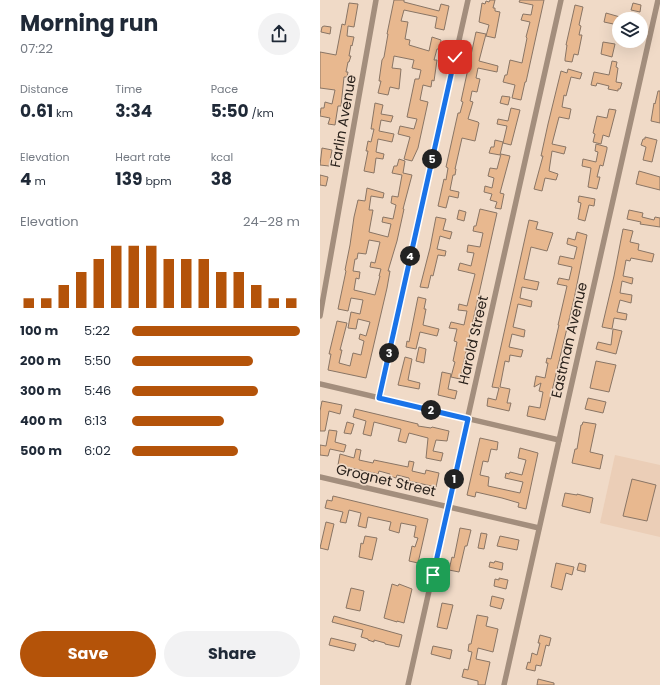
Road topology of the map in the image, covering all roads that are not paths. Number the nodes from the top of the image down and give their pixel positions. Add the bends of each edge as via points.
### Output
1 (376, 0) edge
2 (468, 0) edge
3 (562, 0) edge
4 (658, 0) edge
5 (320, 316) edge
6 (320, 384) edge
7 (379, 398) junction
8 (468, 419) junction
9 (559, 440) junction
10 (320, 477) edge
11 (448, 507) junction
12 (539, 528) junction
13 (408, 685) edge
14 (504, 685) edge

1 - 5 street, Farlin Avenue
2 - 7 street
3 - 8 street, Harold Street
4 - 9 street, Eastman Avenue
6 - 7 street
7 - 8 street
8 - 9 street
8 - 11 street, Harold Street
9 - 12 street, Eastman Avenue
10 - 11 street, Grognet Street
11 - 12 street, Grognet Street
11 - 13 street, Harold Street
12 - 14 street, Eastman Avenue

